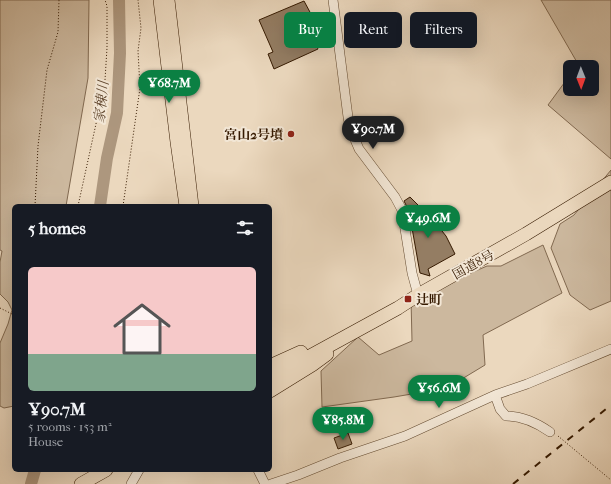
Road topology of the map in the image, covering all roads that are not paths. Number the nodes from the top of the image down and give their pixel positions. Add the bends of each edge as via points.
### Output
1 (159, 0) edge
2 (168, 0) edge
3 (333, 0) edge
4 (611, 182) edge
5 (184, 204) edge
6 (193, 204) edge
7 (418, 295) junction
8 (346, 336) junction
9 (611, 350) edge
10 (272, 365) edge
11 (272, 377) edge
12 (272, 390) edge
13 (495, 395) junction
14 (550, 432) road end
15 (102, 472) edge
16 (138, 472) edge
17 (259, 472) edge
18 (81, 484) edge
19 (131, 484) edge
20 (265, 484) edge
21 (271, 484) edge

1 - 5 main road
2 - 6 main road
3 - 7 street via 350,128 359,149 402,210
4 - 7 highway, 国道8号
7 - 8 highway, 国道8号
8 - 10 highway
8 - 11 highway, 国道8号
8 - 12 highway via 332,351
9 - 13 street
13 - 14 street via 500,409 506,416 519,416
13 - 21 street via 405,436
15 - 18 highway
16 - 19 street
17 - 20 street

